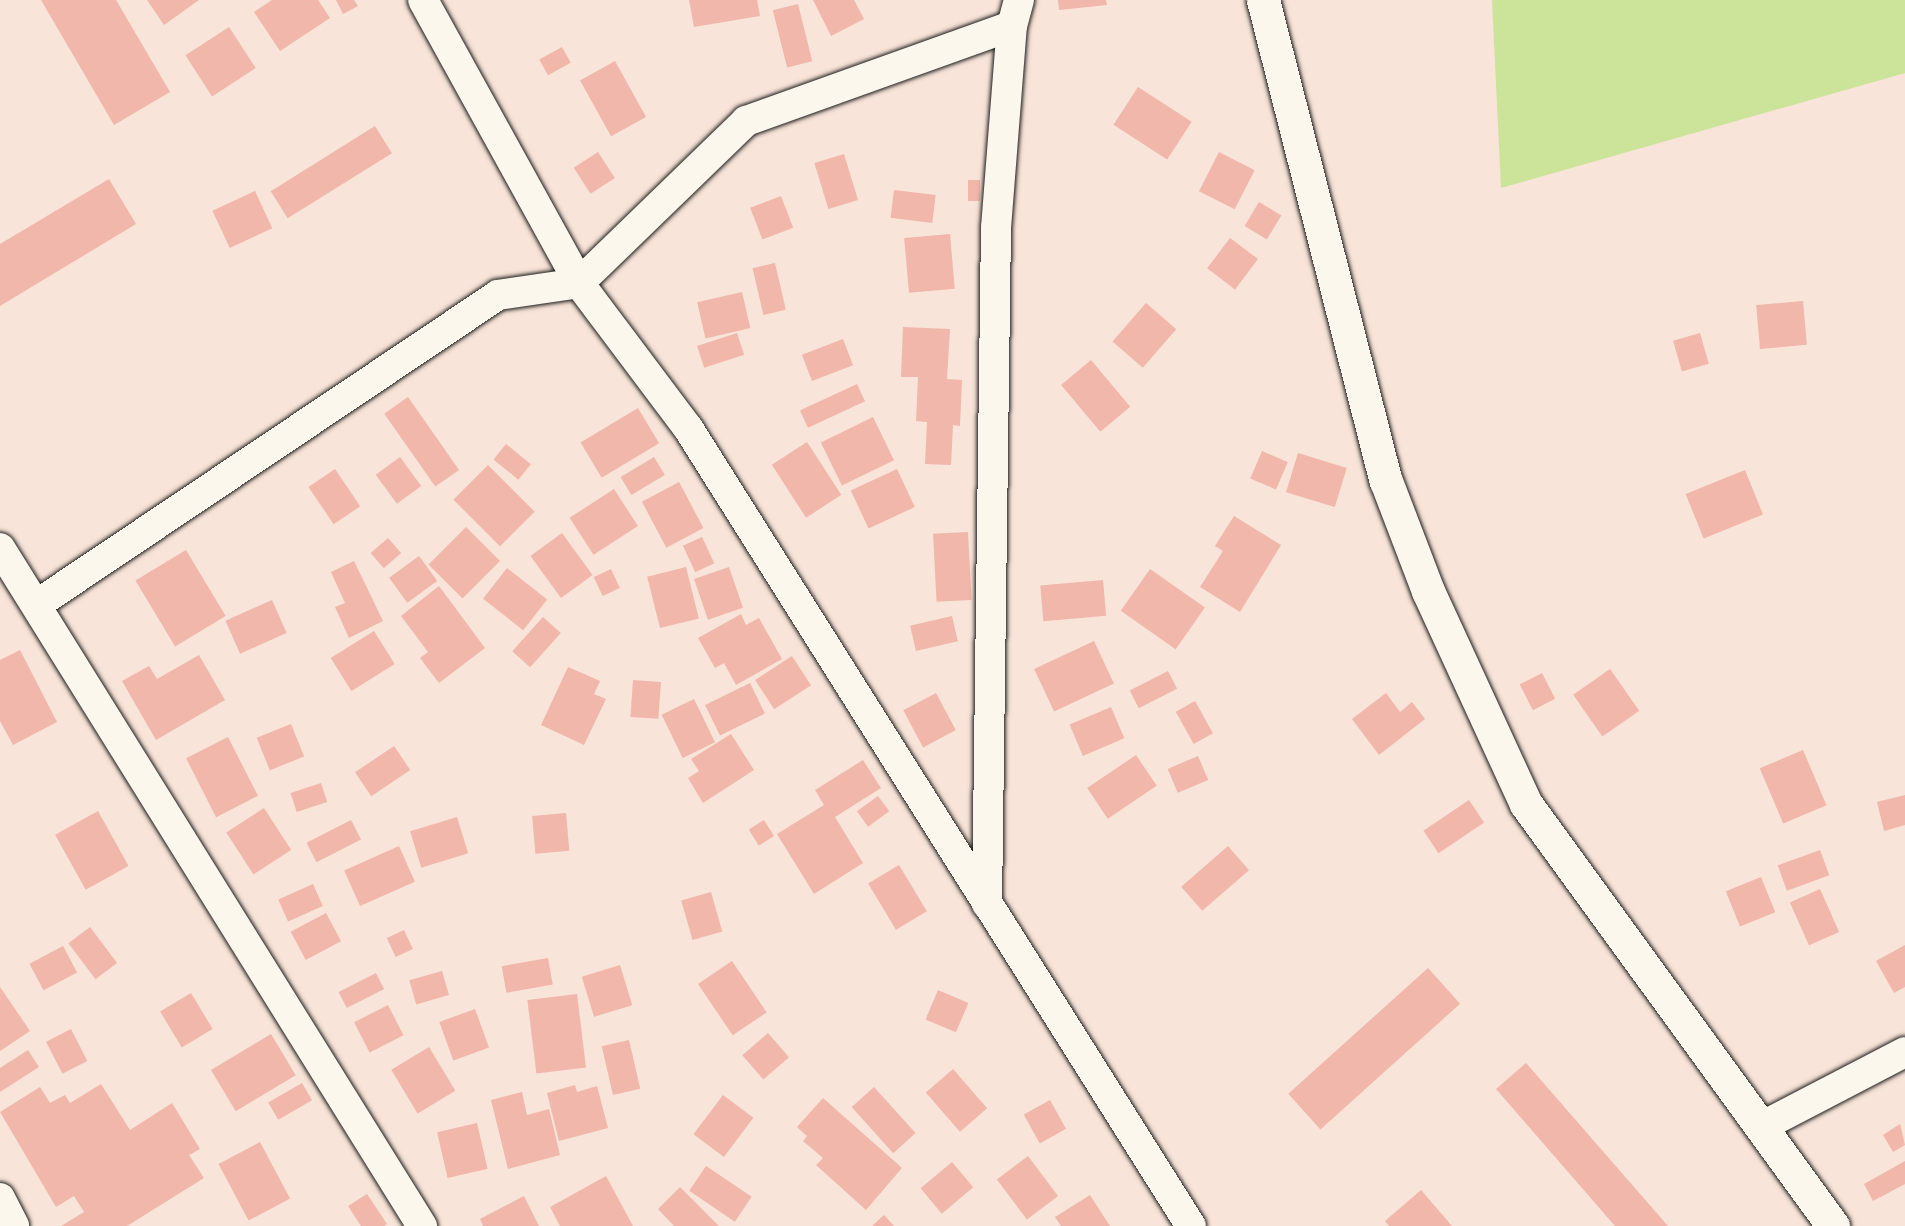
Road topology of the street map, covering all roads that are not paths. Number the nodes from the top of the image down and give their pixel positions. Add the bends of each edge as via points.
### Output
1 (423, 0) edge
2 (1263, 0) edge
3 (1016, 13) edge
4 (579, 283) junction
5 (0, 548) edge
6 (36, 605) junction
7 (987, 904) junction
8 (1905, 1052) edge
9 (1761, 1127) junction
10 (0, 1198) edge
11 (14, 1226) edge
12 (422, 1226) edge
13 (1191, 1226) edge
14 (1833, 1226) edge

1 - 4 street
2 - 9 street via 1386,481 1428,591 1526,804
3 - 4 street via 746,121
3 - 7 street via 996,228
4 - 6 street via 498,296
4 - 7 street via 688,428
5 - 6 street
6 - 12 street
7 - 13 street
8 - 9 street
9 - 14 street
10 - 11 street

